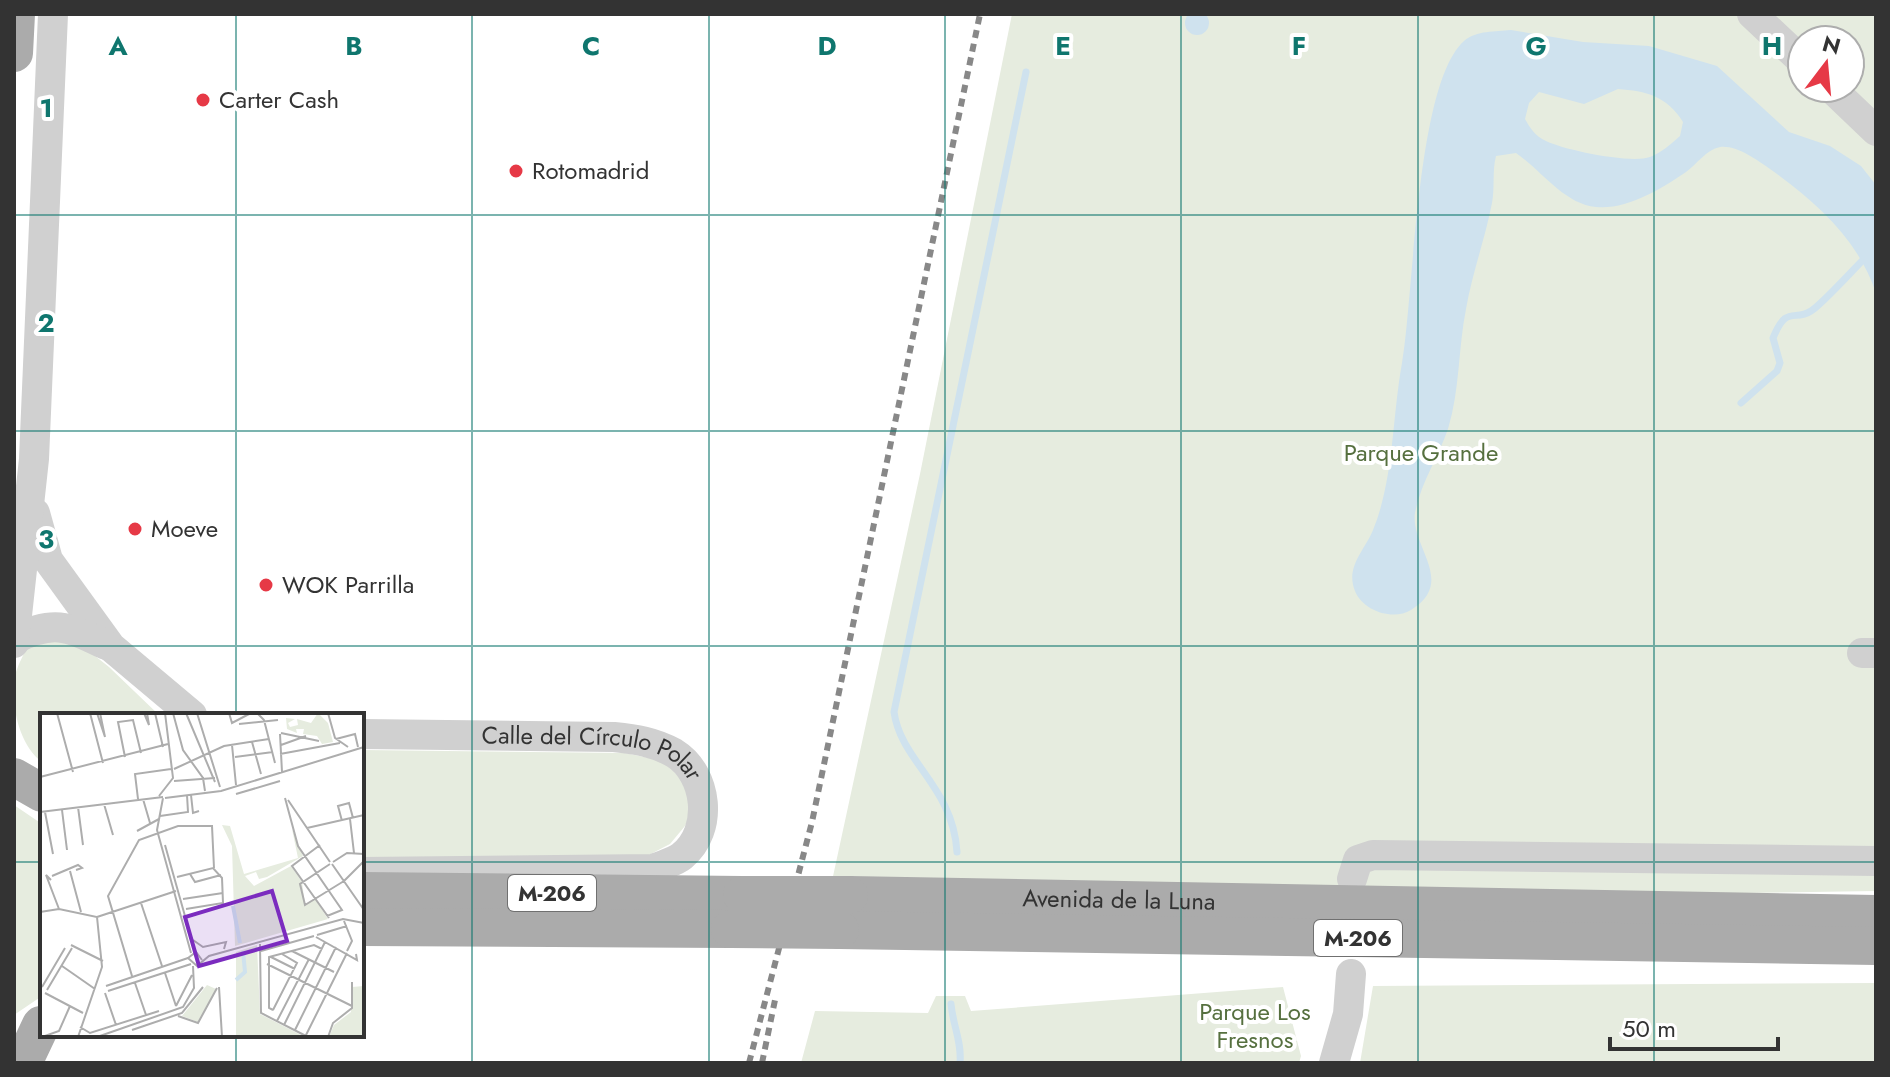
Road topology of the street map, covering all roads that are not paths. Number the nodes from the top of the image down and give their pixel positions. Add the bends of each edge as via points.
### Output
1 (16, 14) edge
2 (53, 14) edge
3 (1752, 14) edge
4 (1786, 46) edge
5 (14, 53) edge
6 (1848, 104) edge
7 (1876, 131) edge
8 (30, 495) junction
9 (15, 641) edge
10 (111, 647) junction
11 (190, 713) edge
12 (364, 734) edge
13 (1876, 861) edge
14 (364, 872) edge
15 (1352, 879) dead end
16 (364, 891) edge
17 (736, 912) junction
18 (844, 913) junction
19 (1876, 914) edge
20 (364, 927) edge
21 (1876, 946) edge
22 (1351, 974) dead end
23 (40, 1026) edge
24 (40, 1029) edge
25 (14, 1040) edge
26 (23, 1063) edge
27 (1334, 1063) edge

1 - 5 main road
2 - 8 street
3 - 4 street
6 - 7 street
8 - 9 street
8 - 10 street via 48,560
9 - 10 street via 40,626 68,627
10 - 11 street
12 - 14 street, Calle del Círculo Polar via 645,740 675,754 694,771 703,814 697,837 682,857 653,869
13 - 15 street via 1373,855 1358,860
16 - 17 main road, Avenida de la Luna / M-206
17 - 18 main road, Avenida de la Luna / M-206, bridge
17 - 20 main road, Avenida de la Luna / M-206
18 - 19 main road, Avenida de la Luna / M-206
18 - 21 main road, Avenida de la Luna / M-206
22 - 27 street via 1348,1014
23 - 25 main road
24 - 26 main road

